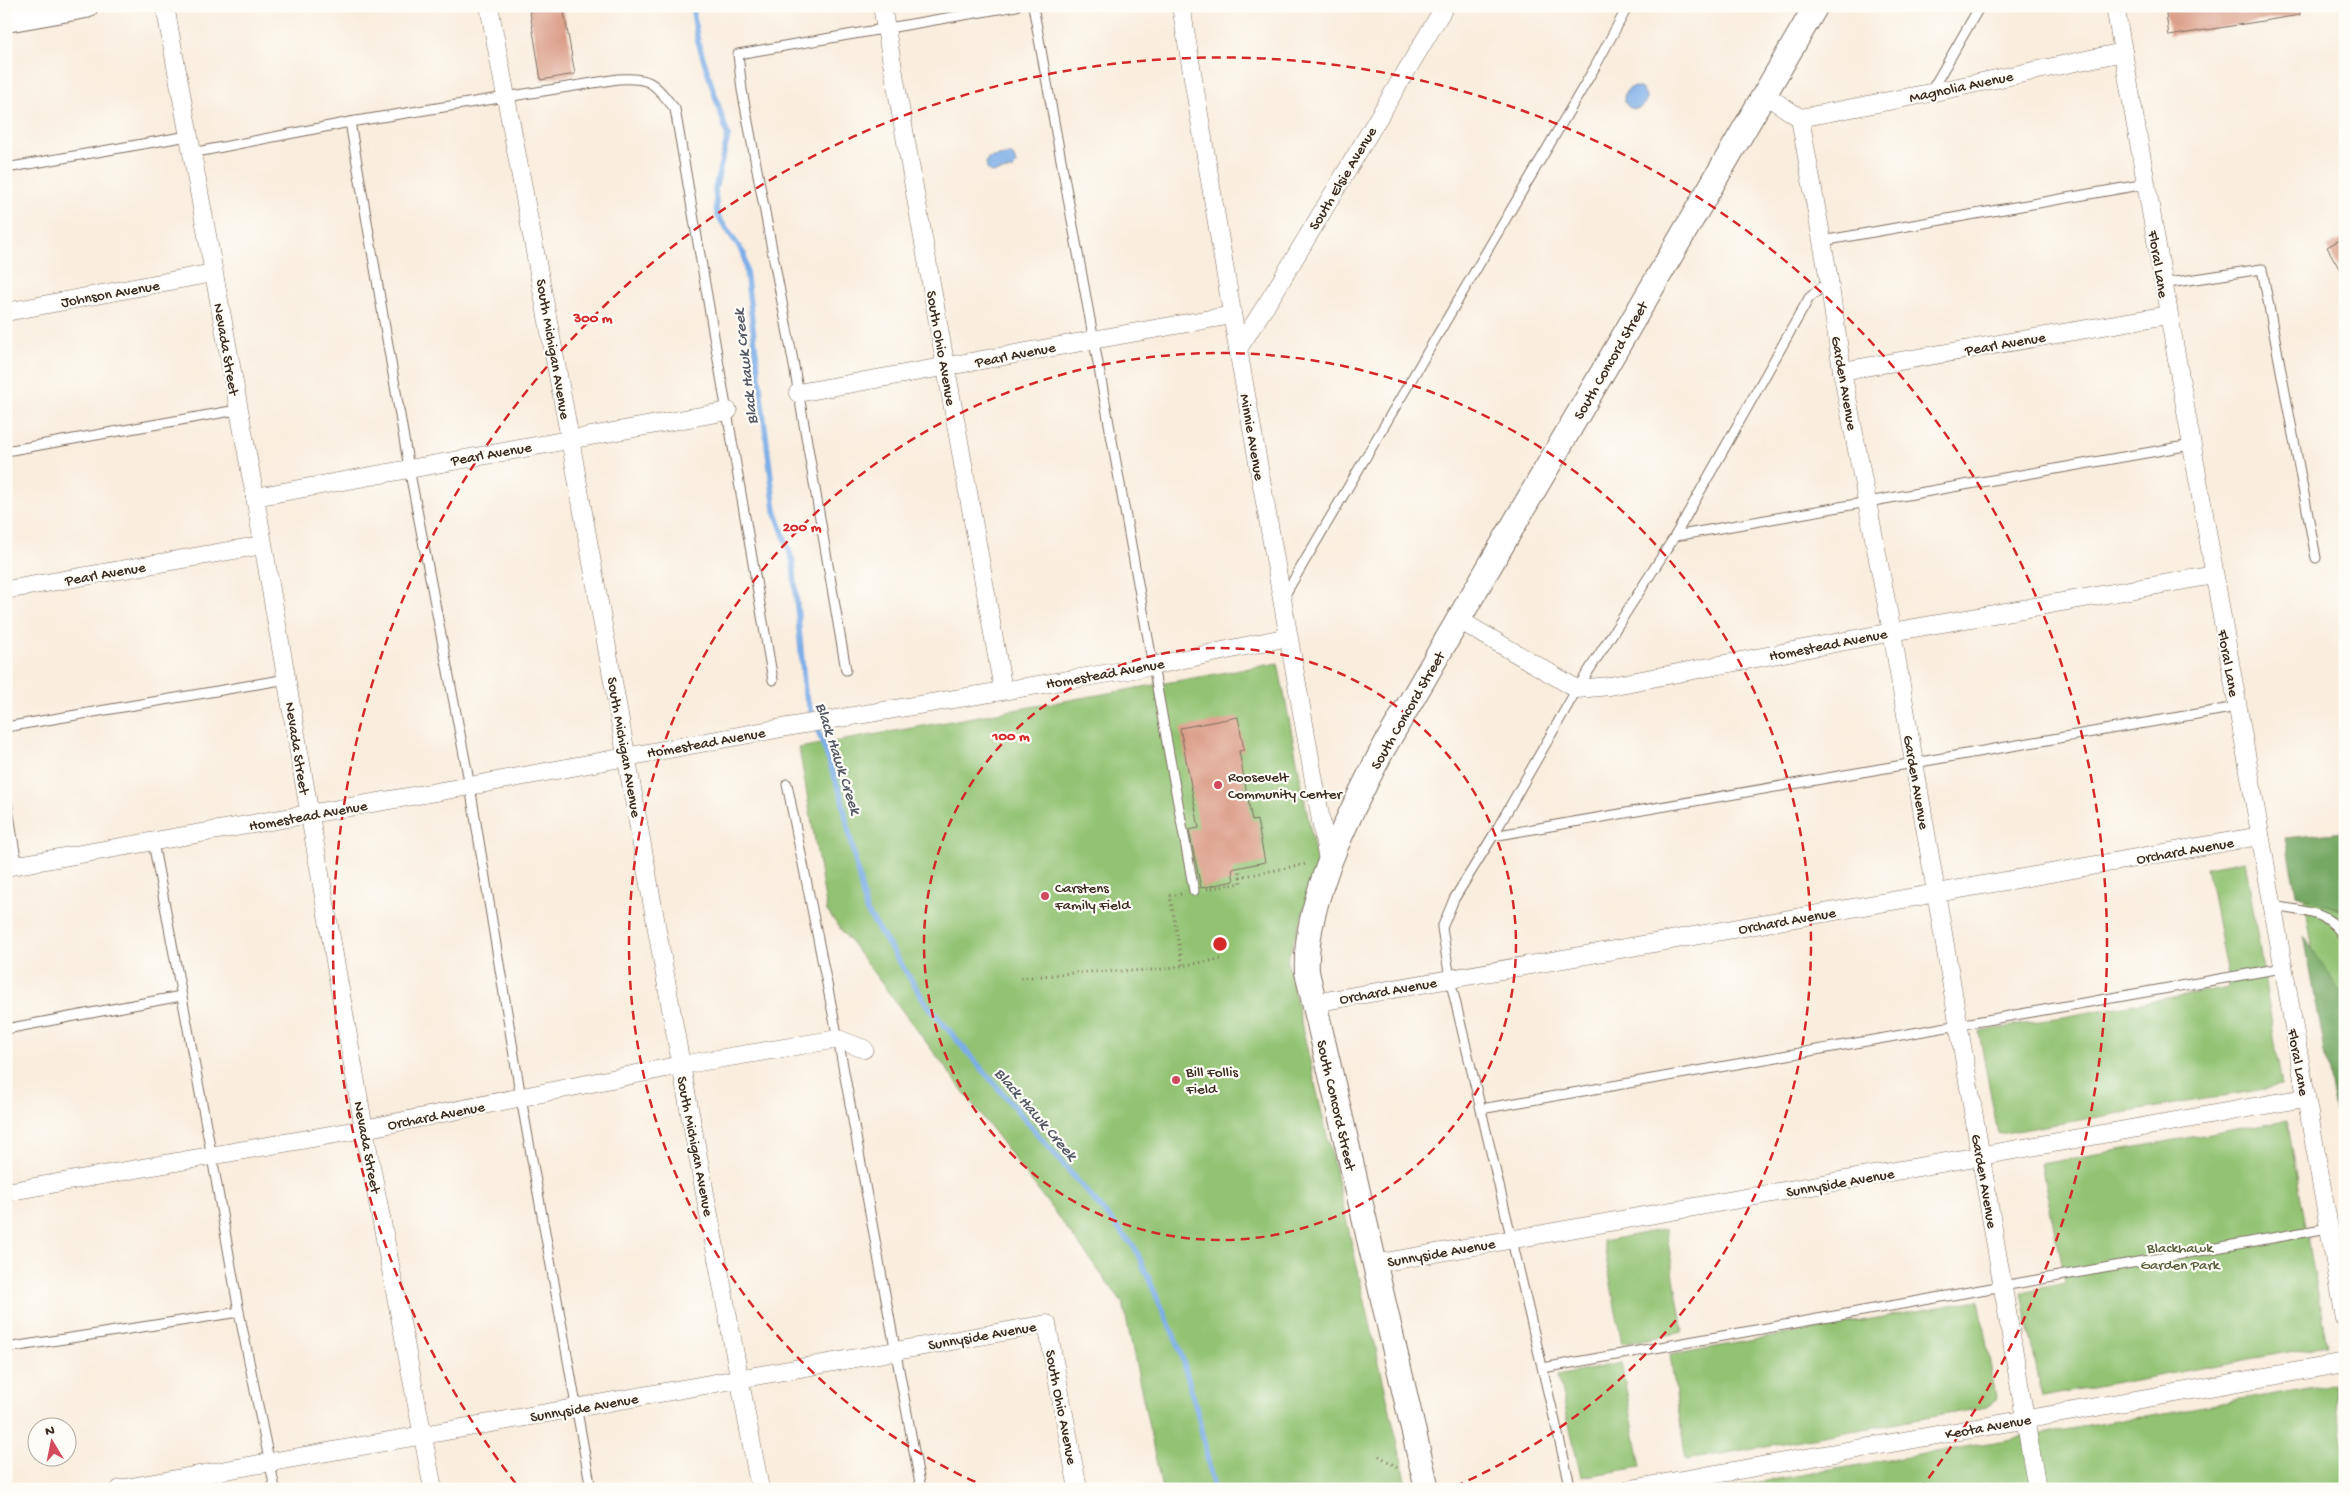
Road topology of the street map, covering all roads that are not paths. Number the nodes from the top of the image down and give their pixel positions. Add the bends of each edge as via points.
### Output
1 (86, 6) edge
2 (165, 6) edge
3 (490, 6) edge
4 (882, 6) edge
5 (1016, 6) edge
6 (1033, 6) edge
7 (1181, 6) edge
8 (1445, 6) edge
9 (1628, 6) edge
10 (1816, 6) edge
11 (1980, 6) edge
12 (2115, 6) edge
13 (6, 20) edge
14 (887, 28) junction
15 (2123, 52) junction
16 (1930, 93) junction
17 (1764, 94) junction
18 (507, 96) junction
19 (1800, 118) junction
20 (350, 122) junction
21 (188, 136) junction
22 (192, 154) junction
23 (6, 168) edge
24 (2146, 184) junction
25 (1822, 241) junction
26 (213, 274) junction
27 (1829, 280) junction
28 (2162, 284) junction
29 (6, 312) edge
30 (1232, 315) junction
31 (2168, 315) junction
32 (1093, 340) junction
33 (1238, 349) junction
34 (945, 368) junction
35 (1842, 371) junction
36 (798, 393) junction
37 (237, 410) junction
38 (728, 411) junction
39 (570, 439) junction
40 (2191, 445) junction
41 (6, 451) edge
42 (409, 468) junction
43 (255, 497) junction
44 (1868, 501) junction
45 (1675, 536) junction
46 (262, 545) junction
47 (2316, 558) dead end
48 (2214, 575) junction
49 (6, 590) edge
50 (1282, 600) junction
51 (1459, 620) junction
52 (1892, 632) junction
53 (1288, 637) junction
54 (1152, 666) junction
55 (846, 670) dead end
56 (287, 679) junction
57 (773, 680) dead end
58 (1577, 689) junction
59 (1004, 690) junction
60 (2237, 707) junction
61 (6, 727) edge
62 (627, 756) junction
63 (1914, 764) junction
64 (787, 784) dead end
65 (470, 786) junction
66 (6, 796) edge
67 (309, 815) junction
68 (1493, 836) junction
69 (2260, 836) junction
70 (153, 842) junction
71 (1320, 865) junction
72 (12, 866) edge
73 (1194, 891) road end
74 (1936, 894) junction
75 (2272, 906) junction
76 (2345, 940) edge
77 (2282, 968) junction
78 (1450, 979) junction
79 (181, 996) junction
80 (1314, 1003) junction
81 (1958, 1026) junction
82 (6, 1029) edge
83 (838, 1039) junction
84 (864, 1050) dead end
85 (681, 1066) junction
86 (521, 1098) junction
87 (2305, 1098) junction
88 (1481, 1109) junction
89 (364, 1129) junction
90 (212, 1157) junction
91 (1980, 1157) junction
92 (6, 1192) edge
93 (2328, 1228) junction
94 (1512, 1239) junction
95 (1374, 1264) junction
96 (2003, 1286) junction
97 (239, 1312) junction
98 (2345, 1320) edge
99 (1047, 1324) joint
100 (6, 1348) edge
101 (896, 1350) junction
102 (2345, 1363) edge
103 (1543, 1368) junction
104 (740, 1378) junction
105 (576, 1409) junction
106 (2026, 1419) junction
107 (423, 1436) junction
108 (270, 1463) junction
109 (120, 1489) edge
110 (275, 1489) edge
111 (433, 1489) edge
112 (591, 1489) edge
113 (760, 1489) edge
114 (921, 1489) edge
115 (1078, 1489) edge
116 (1427, 1489) edge
117 (1571, 1489) edge
118 (1631, 1489) edge
119 (2037, 1489) edge

1 - 13 street
2 - 21 street, Nevada Street
3 - 18 street, South Michigan Avenue
4 - 14 street, South Ohio Avenue
5 - 14 lane
6 - 32 lane
7 - 30 street, Minnie Avenue
8 - 33 street, South Elsie Avenue
9 - 50 lane
10 - 17 street, South Concord Street
11 - 16 lane
12 - 15 street, Floral Lane
14 - 34 street, South Ohio Avenue
14 - 36 lane via 738,54
15 - 16 street, Magnolia Avenue
15 - 24 street, Floral Lane
16 - 19 street, Magnolia Avenue
17 - 19 street
17 - 51 street, South Concord Street
18 - 20 lane
18 - 38 lane via 640,78 655,84 676,109
18 - 39 street, South Michigan Avenue
19 - 25 street, Garden Avenue
20 - 22 lane
20 - 42 lane
21 - 22 street, Nevada Street
21 - 23 lane
22 - 26 street, Nevada Street
24 - 25 lane
24 - 28 street, Floral Lane
25 - 27 street, Garden Avenue
26 - 29 street, Johnson Avenue
26 - 37 street, Nevada Street
27 - 35 street, Garden Avenue
27 - 45 lane via 1809,298
28 - 31 street, Floral Lane
28 - 47 lane via 2262,269
30 - 32 street, Pearl Avenue
30 - 33 street, Minnie Avenue
31 - 35 street, Pearl Avenue
31 - 40 street, Floral Lane
32 - 34 street, Pearl Avenue
32 - 54 lane
33 - 50 street, Minnie Avenue
34 - 36 street, Pearl Avenue
34 - 59 street, South Ohio Avenue
35 - 44 street, Garden Avenue
36 - 55 lane
37 - 41 lane
37 - 43 street, Nevada Street
38 - 39 street, Pearl Avenue
38 - 57 lane
39 - 42 street, Pearl Avenue
39 - 62 street, South Michigan Avenue
40 - 44 lane
40 - 48 street, Floral Lane
42 - 43 street, Pearl Avenue
42 - 65 lane
43 - 46 street, Nevada Street
44 - 45 lane
44 - 52 street, Garden Avenue
45 - 58 lane
46 - 49 street, Pearl Avenue
46 - 56 street, Nevada Street
48 - 52 street, Homestead Avenue
48 - 60 street, Floral Lane
50 - 53 street, Minnie Avenue
51 - 58 street
51 - 71 street, South Concord Street
52 - 58 street, Homestead Avenue via 1610,686
52 - 63 street, Garden Avenue
53 - 54 street, Homestead Avenue
53 - 71 street, Minnie Avenue
54 - 59 street, Homestead Avenue
54 - 73 lane
56 - 61 lane
56 - 67 street, Nevada Street
58 - 68 lane
59 - 62 street, Homestead Avenue
60 - 63 lane
60 - 69 street, Floral Lane
62 - 65 street, Homestead Avenue
62 - 85 street, South Michigan Avenue
63 - 68 lane
63 - 74 street, Garden Avenue
64 - 83 lane
65 - 67 street, Homestead Avenue
65 - 86 lane
66 - 72 lane
67 - 70 street, Homestead Avenue
67 - 89 street, Nevada Street
68 - 78 lane via 1454,899 1442,928
69 - 74 street, Orchard Avenue
69 - 75 street, Floral Lane
70 - 72 street, Homestead Avenue
70 - 79 lane
71 - 80 street, South Concord Street via 1307,938 1307,972
74 - 78 street, Orchard Avenue
74 - 81 street, Garden Avenue
75 - 76 lane via 2319,914 2341,931
75 - 77 street, Floral Lane
77 - 81 lane
77 - 87 street, Floral Lane
78 - 80 street, Orchard Avenue
78 - 88 lane
79 - 82 lane
79 - 90 lane
80 - 95 street, South Concord Street
81 - 88 lane
81 - 91 street, Garden Avenue
83 - 84 street
83 - 85 street, Orchard Avenue
83 - 101 lane
85 - 86 street, Orchard Avenue
85 - 104 street, South Michigan Avenue
86 - 89 street, Orchard Avenue
86 - 105 lane
87 - 91 street, Sunnyside Avenue
87 - 93 street, Floral Lane
88 - 94 lane
89 - 90 street, Orchard Avenue
89 - 107 street, Nevada Street
90 - 92 street, Orchard Avenue
90 - 97 lane
91 - 94 street, Sunnyside Avenue
91 - 96 street, Garden Avenue
93 - 96 lane
93 - 98 street, Floral Lane
94 - 95 street, Sunnyside Avenue
94 - 103 lane
95 - 116 street, South Concord Street
96 - 103 lane
96 - 106 street, Garden Avenue
97 - 100 lane
97 - 108 lane
99 - 101 street, Sunnyside Avenue
99 - 115 street, South Ohio Avenue
101 - 104 street, Sunnyside Avenue
101 - 114 lane
102 - 106 street, Keota Avenue
103 - 117 lane
104 - 105 street, Sunnyside Avenue
104 - 113 street, South Michigan Avenue
105 - 107 street, Sunnyside Avenue
105 - 112 lane
106 - 118 street, Keota Avenue
106 - 119 street, Garden Avenue
107 - 108 street, Sunnyside Avenue
107 - 111 street, Nevada Street
108 - 109 street, Sunnyside Avenue
108 - 110 lane

